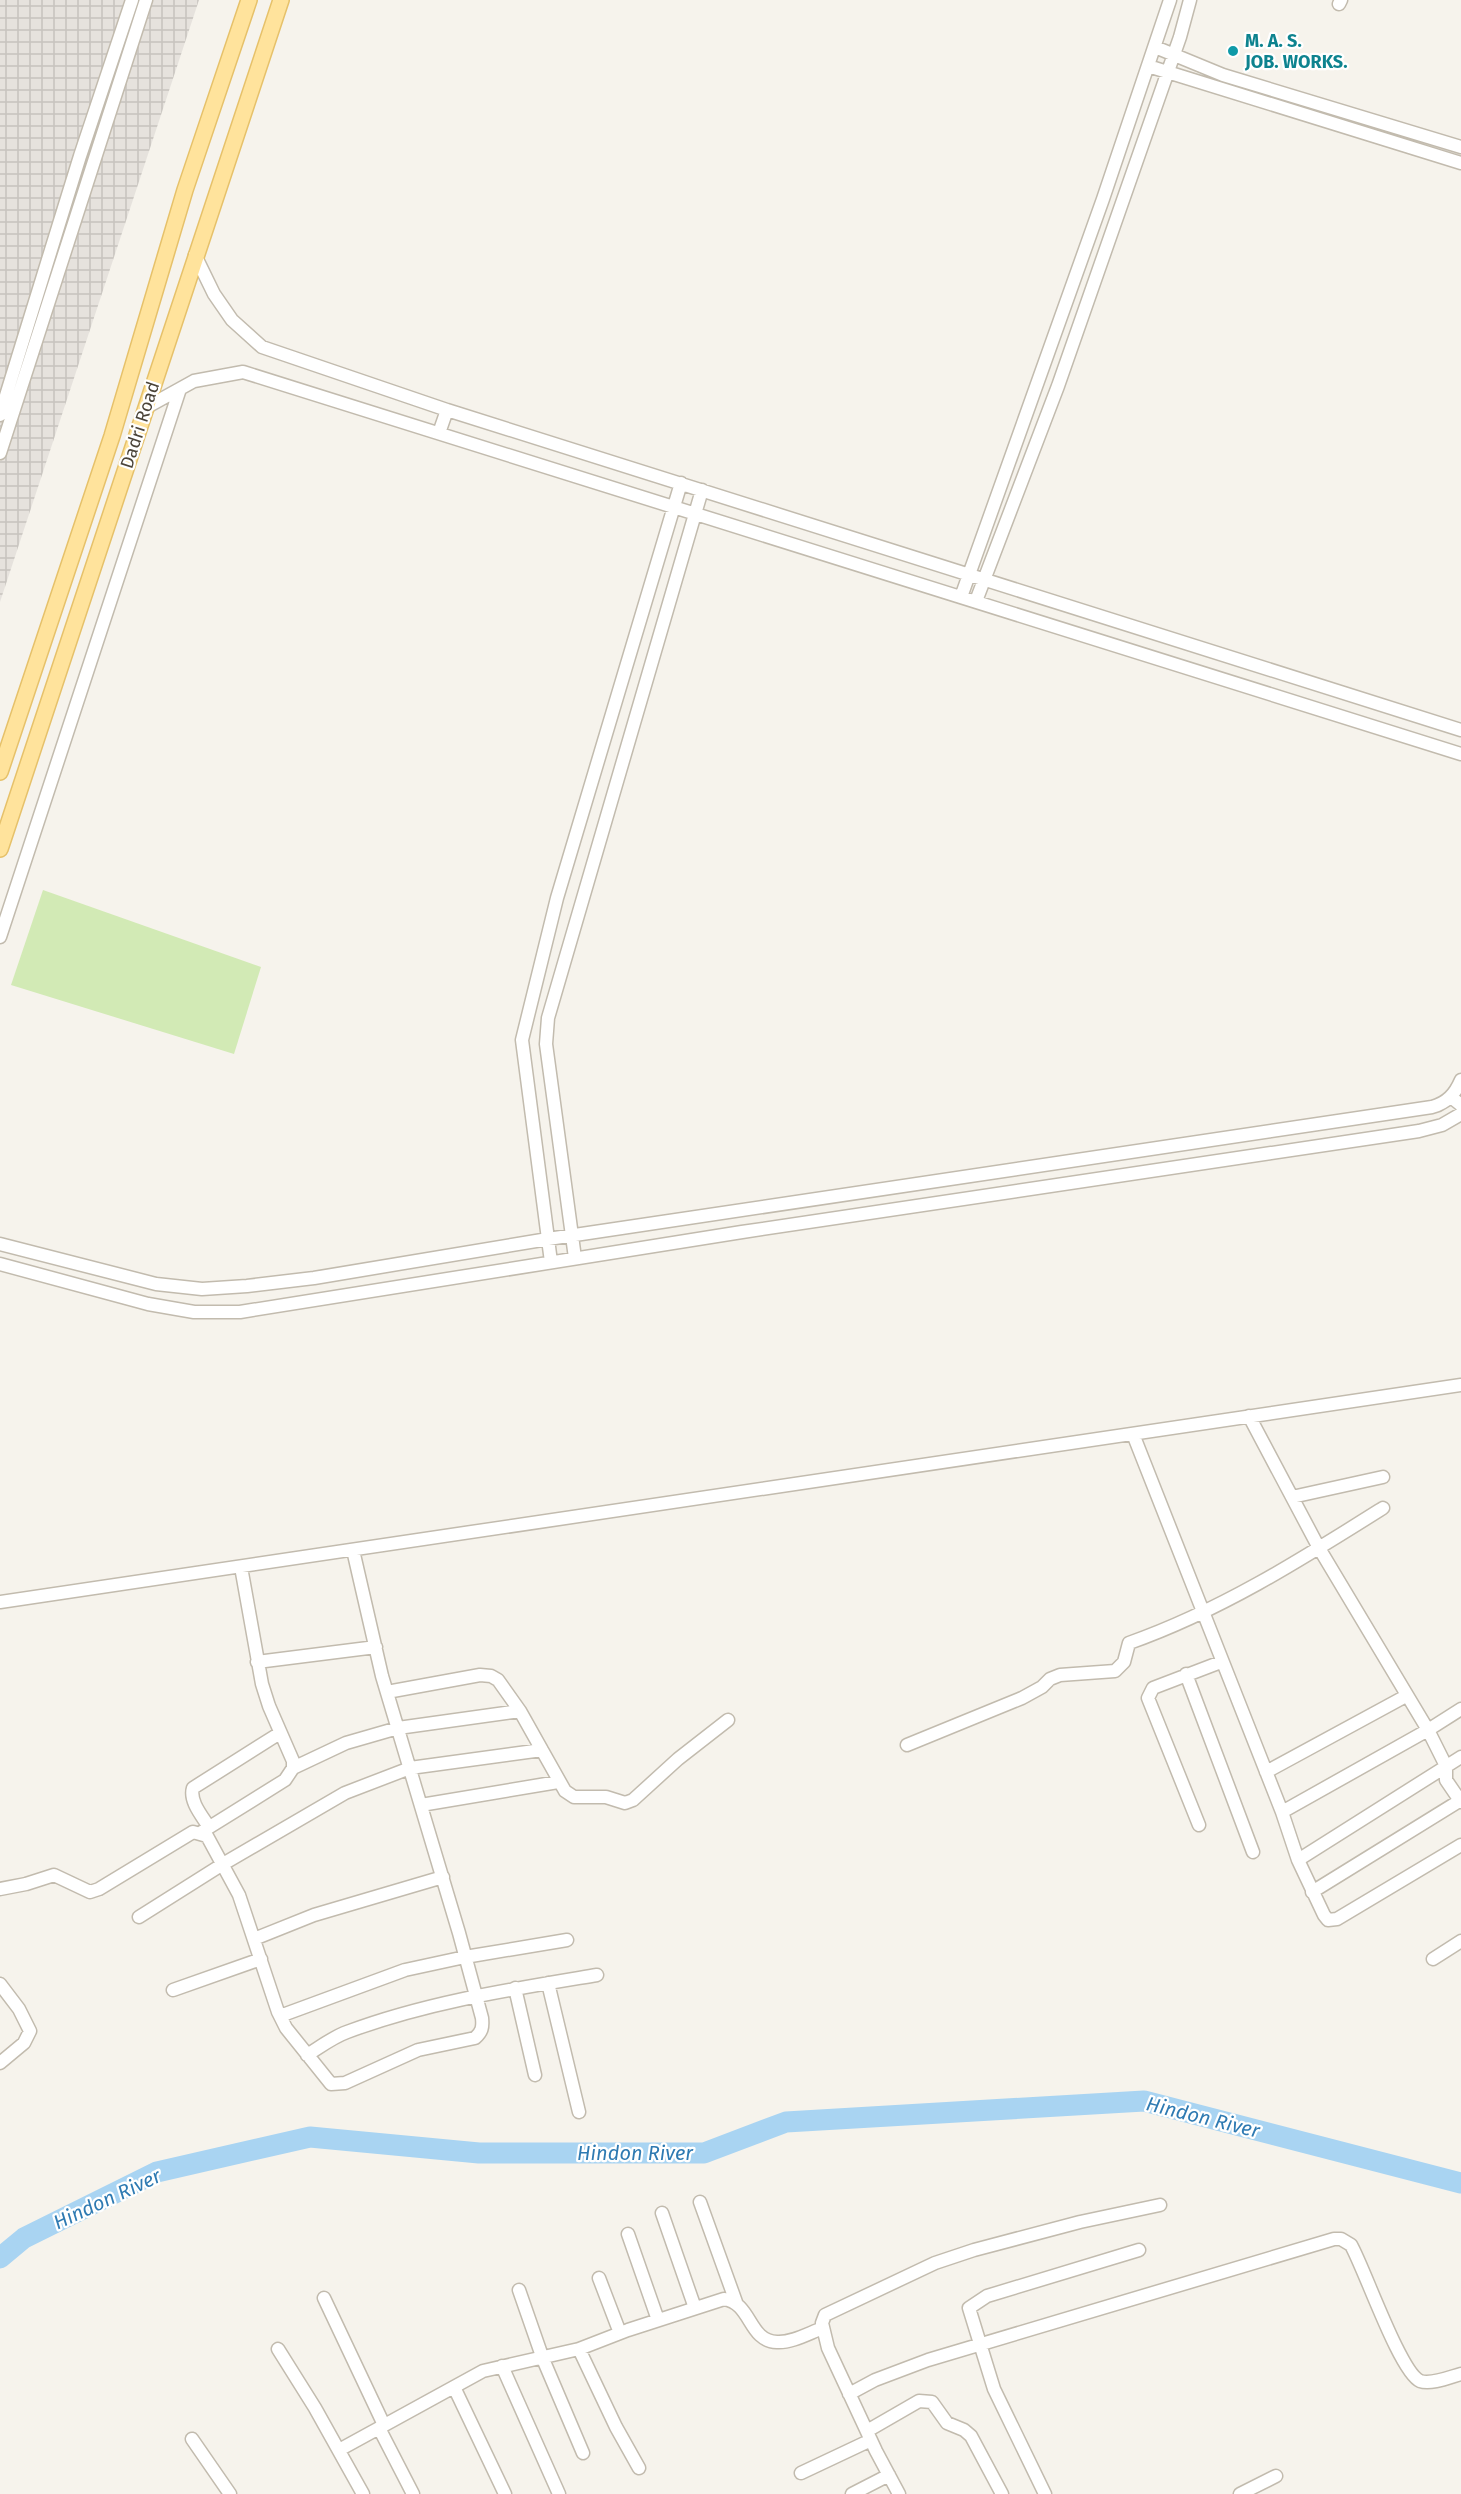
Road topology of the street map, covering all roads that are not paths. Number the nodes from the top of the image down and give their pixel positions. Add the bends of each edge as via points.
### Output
1 (132, 0) edge
2 (146, 0) edge
3 (249, 0) edge
4 (281, 0) edge
5 (1170, 0) edge
6 (1190, 0) edge
7 (1155, 47) junction
8 (1174, 55) junction
9 (1148, 66) junction
10 (1167, 72) junction
11 (1461, 147) edge
12 (1461, 163) edge
13 (195, 255) junction
14 (180, 389) junction
15 (147, 407) junction
16 (447, 410) junction
17 (0, 415) edge
18 (439, 434) junction
19 (0, 453) edge
20 (681, 483) junction
21 (702, 490) junction
22 (674, 506) junction
23 (694, 513) junction
24 (969, 574) junction
25 (984, 579) junction
26 (962, 597) junction
27 (976, 601) junction
28 (1461, 730) edge
29 (1461, 754) edge
30 (0, 772) edge
31 (0, 849) edge
32 (0, 937) edge
33 (1461, 1080) edge
34 (1456, 1101) edge
35 (1461, 1114) edge
36 (572, 1236) junction
37 (548, 1239) junction
38 (0, 1244) edge
39 (575, 1258) junction
40 (551, 1262) junction
41 (0, 1264) edge
42 (1461, 1385) edge
43 (1249, 1416) junction
44 (1133, 1434) junction
45 (1383, 1477) dead end
46 (1292, 1497) junction
47 (1383, 1508) dead end
48 (1319, 1548) junction
49 (353, 1550) junction
50 (241, 1567) junction
51 (0, 1602) edge
52 (1204, 1614) junction
53 (376, 1647) junction
54 (257, 1662) junction
55 (1221, 1662) junction
56 (1186, 1674) junction
57 (387, 1692) junction
58 (1406, 1696) junction
59 (1461, 1709) edge
60 (520, 1711) junction
61 (728, 1720) dead end
62 (398, 1728) junction
63 (1428, 1730) junction
64 (280, 1732) junction
65 (907, 1745) dead end
66 (542, 1750) junction
67 (1461, 1757) edge
68 (1446, 1766) junction
69 (293, 1768) junction
70 (410, 1768) junction
71 (1266, 1772) junction
72 (558, 1782) junction
73 (1461, 1801) edge
74 (421, 1805) junction
75 (1282, 1812) junction
76 (1199, 1825) dead end
77 (205, 1830) junction
78 (1461, 1845) edge
79 (1253, 1852) dead end
80 (1298, 1860) junction
81 (223, 1864) junction
82 (442, 1877) junction
83 (0, 1889) edge
84 (1312, 1892) junction
85 (139, 1917) dead end
86 (254, 1939) junction
87 (567, 1940) dead end
88 (1461, 1941) edge
89 (465, 1957) junction
90 (261, 1959) junction
91 (1433, 1959) dead end
92 (597, 1974) dead end
93 (548, 1983) junction
94 (0, 1984) edge
95 (515, 1988) junction
96 (173, 1990) dead end
97 (475, 1995) junction
98 (280, 2016) junction
99 (307, 2055) junction
100 (0, 2063) edge
101 (535, 2074) dead end
102 (579, 2112) dead end
103 (700, 2202) dead end
104 (1160, 2205) dead end
105 (662, 2212) dead end
106 (628, 2234) dead end
107 (1139, 2250) dead end
108 (599, 2278) dead end
109 (519, 2290) dead end
110 (324, 2298) dead end
111 (736, 2302) junction
112 (695, 2308) junction
113 (658, 2320) junction
114 (823, 2328) junction
115 (620, 2333) junction
116 (979, 2344) junction
117 (278, 2349) dead end
118 (579, 2349) junction
119 (543, 2358) junction
120 (502, 2366) junction
121 (1461, 2374) edge
122 (454, 2387) junction
123 (849, 2394) junction
124 (381, 2427) junction
125 (869, 2435) junction
126 (192, 2439) dead end
127 (339, 2451) junction
128 (583, 2453) dead end
129 (639, 2468) dead end
130 (801, 2473) dead end
131 (889, 2475) junction
132 (1276, 2476) dead end
133 (230, 2494) edge
134 (363, 2494) edge
135 (413, 2494) edge
136 (505, 2494) edge
137 (559, 2494) edge
138 (852, 2494) edge
139 (899, 2494) edge
140 (1002, 2494) edge
141 (1045, 2494) edge
142 (1240, 2494) edge

1 - 17 street
2 - 19 street
3 - 30 main road, Dadri Road via 185,190 112,436
4 - 13 main road, Dadri Road
5 - 7 street
6 - 8 street
7 - 8 street
7 - 9 street
8 - 10 street
8 - 11 street via 1223,75
9 - 10 street
9 - 24 street
10 - 12 street
10 - 25 street via 1058,386
13 - 15 main road, Dadri Road
13 - 16 street via 232,320 262,347
14 - 15 street
14 - 18 street via 194,381 243,372
14 - 32 street
15 - 31 main road, Dadri Road
16 - 18 street
16 - 20 street
18 - 22 street
20 - 21 street
20 - 22 street
21 - 23 street
21 - 24 street
22 - 23 street
22 - 37 street via 557,898 522,1040
23 - 26 street
23 - 36 street via 548,1018 546,1044
24 - 25 street
24 - 26 street
25 - 27 street
25 - 28 street
26 - 27 street
27 - 29 street
33 - 34 street
34 - 36 street
35 - 39 street via 1442,1125 1419,1131
36 - 37 street
36 - 39 street
37 - 38 street via 314,1278 202,1289 156,1284
37 - 40 street
39 - 40 street
40 - 41 street via 240,1312 194,1312 148,1304
42 - 43 street
43 - 44 street
43 - 46 street
44 - 49 street
44 - 52 street
45 - 46 street
46 - 48 street
47 - 48 street
48 - 52 street
48 - 58 street
49 - 50 street
49 - 53 street
50 - 51 street
50 - 54 street
52 - 55 street
52 - 65 street via 1129,1643 1124,1662 1115,1671 1060,1675 1029,1695
53 - 54 street
53 - 57 street
54 - 64 street via 268,1706
55 - 56 street
55 - 71 street
56 - 76 street via 1153,1688 1148,1698
56 - 79 street
57 - 60 street via 491,1676
57 - 62 street
58 - 63 street
58 - 71 street
59 - 63 street
60 - 62 street
60 - 66 street
61 - 72 street via 625,1803 606,1797 574,1797
62 - 69 street via 346,1743
62 - 70 street
63 - 68 street
63 - 75 street
64 - 69 street
64 - 77 street via 193,1788 191,1794
66 - 70 street
66 - 72 street
67 - 68 street
68 - 73 street via 1446,1780
68 - 80 street
69 - 77 street via 285,1780
70 - 74 street
70 - 81 street via 345,1793
71 - 75 street
72 - 74 street
73 - 84 street
74 - 82 street
75 - 80 street
77 - 81 street
77 - 83 street via 193,1832 90,1892 54,1875
78 - 84 street via 1337,1919 1328,1920
80 - 84 street
81 - 85 street
81 - 86 street
82 - 86 street via 314,1915
82 - 89 street
86 - 90 street
87 - 89 street
88 - 91 street
89 - 97 street
89 - 98 street via 405,1970
90 - 96 street
90 - 98 street
92 - 93 street
93 - 95 street
93 - 102 street
94 - 100 street via 30,2031 24,2043
95 - 97 street
95 - 101 street
97 - 99 street via 345,2032
97 - 99 street via 483,2027 475,2038 418,2050 339,2085 331,2084
98 - 99 street
103 - 111 street
104 - 114 street via 1018,2238 935,2264 831,2311 825,2315
105 - 112 street
106 - 113 street
107 - 116 street via 974,2303 969,2314
108 - 115 street
109 - 119 street
110 - 124 street
111 - 112 street via 724,2300
111 - 114 street via 759,2334 774,2343
112 - 113 street
113 - 115 street
114 - 123 street
115 - 118 street
116 - 121 street via 1341,2239 1351,2245 1357,2256 1415,2377 1429,2382
116 - 123 street via 875,2380
116 - 141 street via 994,2389
117 - 127 street
118 - 119 street
118 - 129 street
119 - 120 street
119 - 128 street
120 - 122 street via 483,2371
120 - 137 street
122 - 124 street
122 - 136 street
123 - 125 street
124 - 127 street
124 - 135 street
125 - 130 street
125 - 131 street
125 - 140 street via 919,2401 932,2402 947,2423 971,2436
126 - 133 street
127 - 134 street
131 - 138 street
131 - 139 street
132 - 142 street

